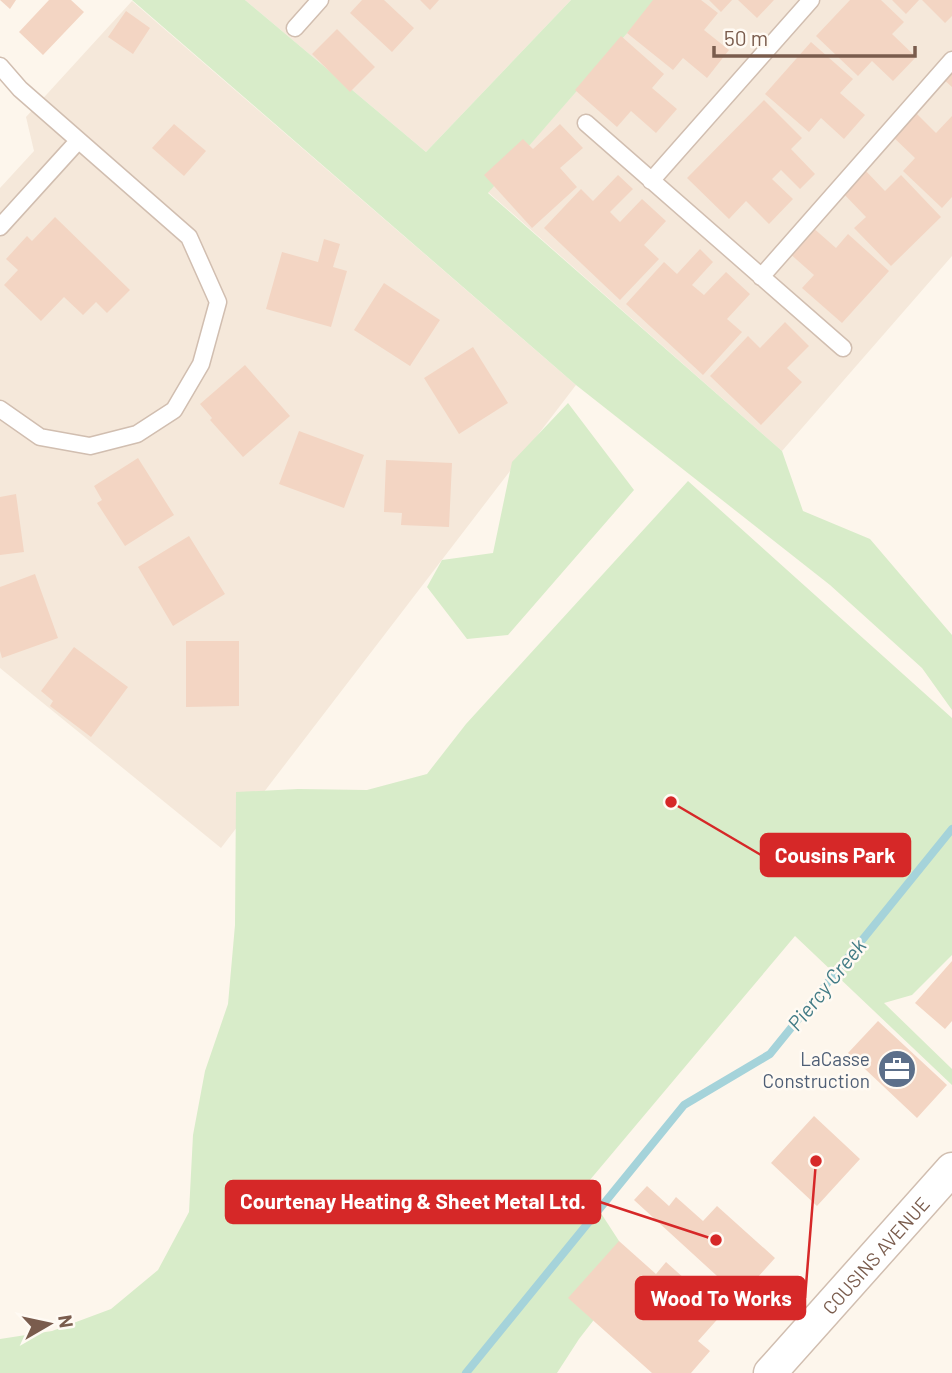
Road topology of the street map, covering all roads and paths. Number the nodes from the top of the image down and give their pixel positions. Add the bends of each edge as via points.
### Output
1 (320, 0) edge
2 (811, 0) edge
3 (295, 28) dead end
4 (952, 61) edge
5 (0, 66) edge
6 (586, 123) dead end
7 (78, 141) junction
8 (651, 181) junction
9 (0, 227) edge
10 (761, 277) junction
11 (843, 348) dead end
12 (0, 408) edge
13 (952, 1169) edge
14 (770, 1373) edge

1 - 3 lane
2 - 8 lane
4 - 10 lane
5 - 7 lane
6 - 8 lane
7 - 9 lane
7 - 12 lane via 189,237 218,302 201,364 174,410 137,434 90,446 40,437
8 - 10 lane
10 - 11 lane
13 - 14 street, COUSINS AVENUE

